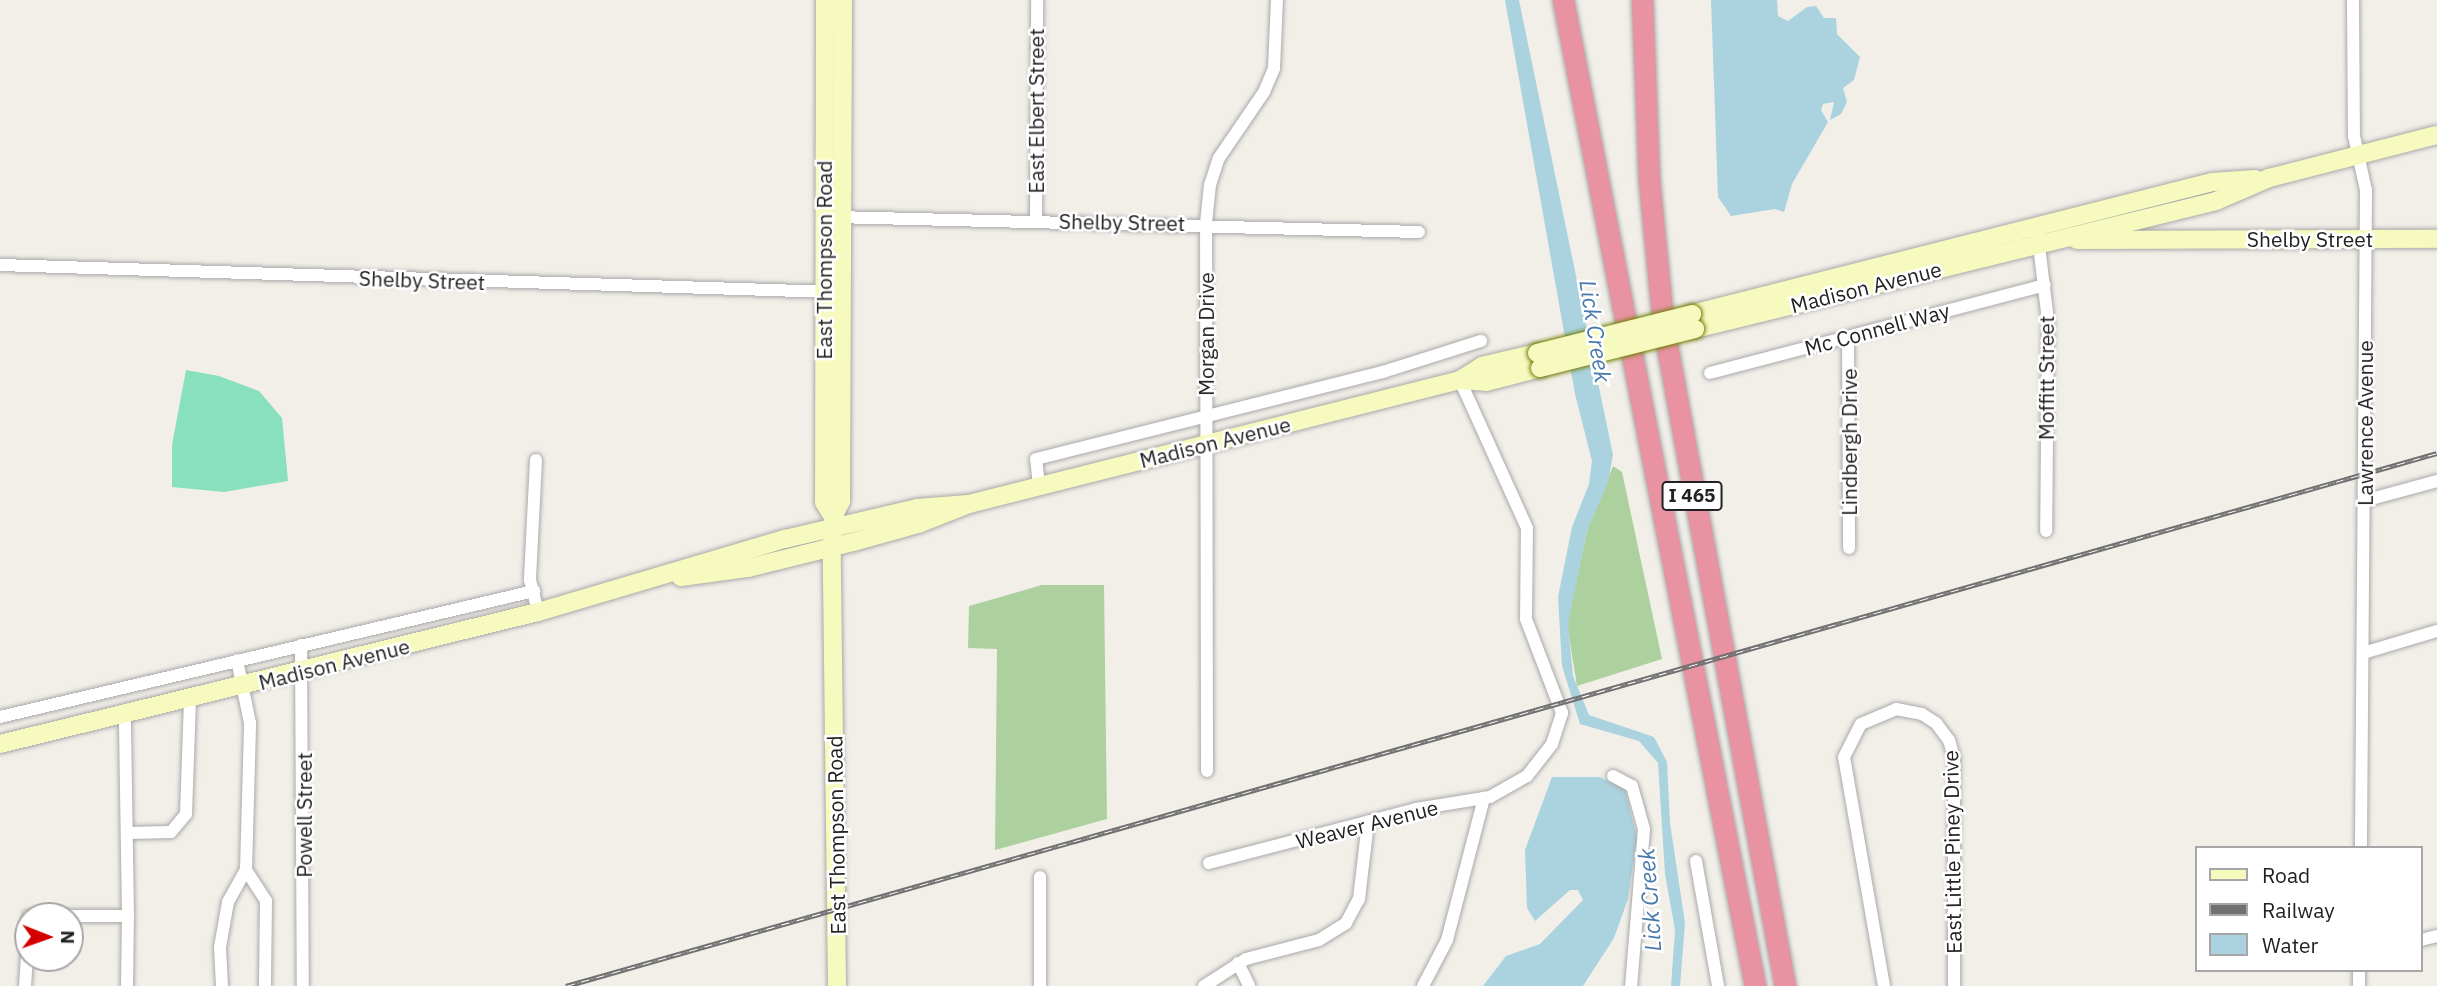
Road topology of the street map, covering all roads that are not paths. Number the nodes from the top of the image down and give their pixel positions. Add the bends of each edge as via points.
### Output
1 (825, 0) edge
2 (842, 0) edge
3 (1037, 0) edge
4 (1277, 0) edge
5 (1563, 0) edge
6 (1642, 0) edge
7 (2354, 0) edge
8 (2437, 135) edge
9 (2360, 155) junction
10 (2269, 178) junction
11 (2171, 212) junction
12 (834, 217) junction
13 (2064, 219) junction
14 (1036, 221) junction
15 (1206, 223) junction
16 (2112, 226) junction
17 (1419, 232) dead end
18 (2038, 235) junction
19 (2184, 238) junction
20 (2061, 239) junction
21 (2366, 239) junction
22 (2437, 239) edge
23 (0, 265) edge
24 (2045, 285) junction
25 (824, 292) junction
26 (843, 292) junction
27 (1848, 337) junction
28 (1481, 341) dead end
29 (1710, 373) dead end
30 (1460, 380) junction
31 (1206, 416) junction
32 (1206, 444) junction
33 (536, 460) dead end
34 (2437, 481) edge
35 (1038, 486) junction
36 (2364, 501) junction
37 (970, 504) junction
38 (832, 522) junction
39 (2046, 531) dead end
40 (832, 547) junction
41 (1849, 548) dead end
42 (667, 577) junction
43 (534, 591) junction
44 (538, 612) junction
45 (2437, 631) edge
46 (301, 645) junction
47 (2363, 653) junction
48 (237, 660) junction
49 (304, 671) junction
50 (243, 687) junction
51 (190, 699) junction
52 (125, 715) junction
53 (0, 717) edge
54 (0, 744) edge
55 (1207, 771) dead end
56 (1613, 776) dead end
57 (1484, 798) junction
58 (1367, 822) junction
59 (127, 833) junction
60 (2361, 846) edge
61 (1696, 861) dead end
62 (1209, 863) dead end
63 (246, 870) junction
64 (1040, 877) dead end
65 (84, 916) edge
66 (128, 916) junction
67 (1238, 964) junction
68 (127, 986) edge
69 (222, 986) edge
70 (265, 986) edge
71 (303, 986) edge
72 (837, 986) edge
73 (1040, 986) edge
74 (1204, 986) edge
75 (1249, 986) edge
76 (1423, 986) edge
77 (1631, 986) edge
78 (1718, 986) edge
79 (1755, 986) edge
80 (1784, 986) edge
81 (1884, 986) edge
82 (1954, 986) edge

1 - 12 main road, East Thompson Road
2 - 12 main road, East Thompson Road
3 - 14 street, East Elbert Street
4 - 15 street, Morgan Drive via 1274,68 1264,92 1219,159 1210,185
5 - 79 highway, I 465
6 - 80 highway, I 465 via 1649,192 1663,324
7 - 9 street, Lawrence Avenue via 2354,136
8 - 9 main road, Madison Avenue
9 - 10 main road, Madison Avenue
9 - 21 street, Lawrence Avenue via 2366,186
10 - 11 main road, Madison Avenue via 2216,201
10 - 13 main road, Madison Avenue via 2212,182
11 - 16 main road, Madison Avenue
11 - 19 main road via 2170,225
12 - 14 street, Shelby Street
12 - 25 main road, East Thompson Road
12 - 26 main road, East Thompson Road
13 - 16 main road, Shelby Street
13 - 18 main road, Madison Avenue
14 - 15 street, Shelby Street
15 - 17 street, Shelby Street
15 - 31 street, Morgan Drive
16 - 19 main road, Shelby Street
16 - 20 main road, Madison Avenue
18 - 20 main road, Madison Avenue
18 - 24 street, Moffitt Street
18 - 30 main road, Madison Avenue, bridge via 1538,360 1486,382
19 - 20 main road, Shelby Street via 2159,242
19 - 21 main road, Shelby Street
21 - 22 main road, Shelby Street
21 - 36 street, Lawrence Avenue
23 - 25 street, Shelby Street
24 - 27 street, Mc Connell Way
24 - 39 street, Moffitt Street
25 - 26 street, Shelby Street
25 - 38 main road, East Thompson Road via 824,502
26 - 38 main road, East Thompson Road via 841,501
27 - 29 street, Mc Connell Way
27 - 41 street, Lindbergh Drive
28 - 31 street, Madison Avenue via 1383,372
30 - 32 main road, Madison Avenue
30 - 57 street, Weaver Avenue via 1524,519 1529,546 1526,619 1562,713 1552,744 1523,779
31 - 32 street, Morgan Drive
31 - 35 street, Madison Avenue via 1036,459
32 - 35 main road, Madison Avenue
32 - 55 street, Morgan Drive
33 - 43 street via 530,580
34 - 36 street
35 - 37 main road, Madison Avenue
36 - 47 street, Lawrence Avenue
37 - 38 main road, Madison Avenue
37 - 40 main road, Madison Avenue via 918,524
38 - 40 main road, East Thompson Road
38 - 42 main road, Madison Avenue
40 - 42 main road, Madison Avenue via 748,568
40 - 72 main road, East Thompson Road
42 - 44 main road, Madison Avenue
43 - 44 street
43 - 46 street, Madison Avenue
44 - 49 main road, Madison Avenue
45 - 47 street
46 - 48 street, Madison Avenue
46 - 49 street, Powell Street
47 - 60 street, Lawrence Avenue
48 - 50 street
48 - 53 street, Madison Avenue
49 - 50 main road, Madison Avenue
49 - 71 street, Powell Street
50 - 51 main road, Madison Avenue
50 - 63 street via 250,723
51 - 52 main road, Madison Avenue
51 - 59 street via 184,820 171,832
52 - 54 main road, Madison Avenue
52 - 59 street
56 - 77 street via 1632,786 1644,829
57 - 58 street, Weaver Avenue
57 - 76 street via 1447,940
58 - 62 street, Weaver Avenue
58 - 67 street via 1359,899 1346,923 1323,938
59 - 66 street
61 - 78 street
63 - 69 street via 228,902 220,947
63 - 70 street via 266,901
64 - 73 street
65 - 66 street
66 - 68 street
67 - 74 street
67 - 75 street
81 - 82 street, East Little Piney Drive via 1844,757 1858,727 1877,714 1910,710 1936,723 1949,740 1954,757

